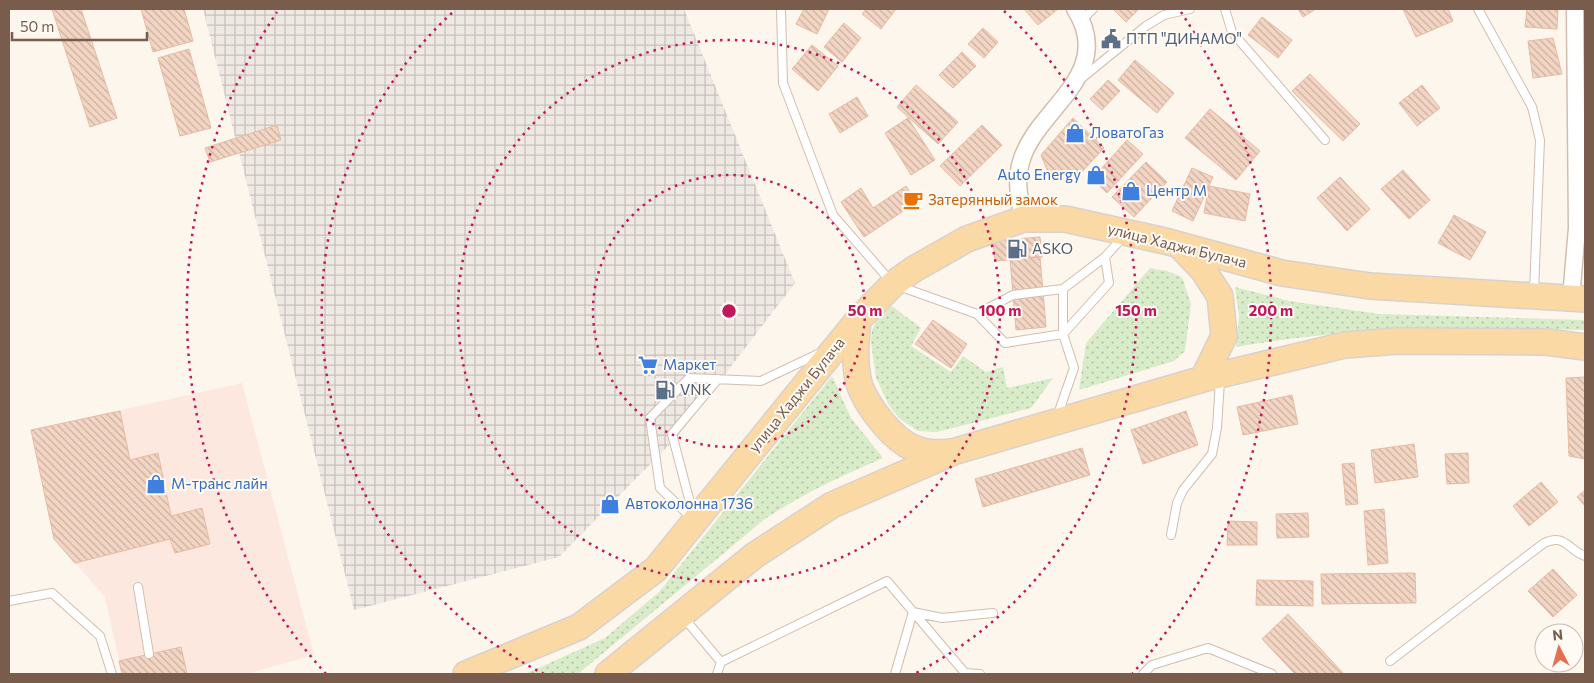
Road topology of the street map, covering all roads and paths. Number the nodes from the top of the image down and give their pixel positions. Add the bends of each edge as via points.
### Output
1 (781, 9) edge
2 (1190, 9) edge
3 (1225, 9) edge
4 (1478, 9) edge
5 (1575, 9) edge
6 (1083, 12) edge
7 (1585, 74) edge
8 (1077, 81) junction
9 (1577, 92) junction
10 (1325, 140) dead end
11 (1023, 219) junction
12 (1127, 232) junction
13 (1180, 246) junction
14 (1105, 257) junction
15 (892, 284) junction
16 (1063, 289) junction
17 (1534, 296) junction
18 (1578, 299) edge
19 (977, 314) junction
20 (858, 320) junction
21 (1063, 334) junction
22 (840, 343) junction
23 (1585, 347) edge
24 (1212, 377) junction
25 (718, 379) junction
26 (1055, 423) junction
27 (956, 451) junction
28 (695, 521) junction
29 (1170, 535) dead end
30 (1585, 556) edge
31 (138, 587) dead end
32 (9, 601) edge
33 (913, 612) junction
34 (993, 613) dead end
35 (681, 614) junction
36 (149, 654) dead end
37 (1390, 661) dead end
38 (721, 662) junction
39 (112, 674) edge
40 (466, 674) edge
41 (608, 674) edge
42 (716, 674) edge
43 (895, 674) edge
44 (980, 674) edge
45 (1143, 674) edge
46 (1272, 674) edge

1 - 15 lane via 783,83 833,215
2 - 8 lane via 1164,15 1146,26
3 - 10 lane via 1232,32
4 - 17 lane via 1532,107 1540,140
5 - 9 street
6 - 8 street via 1085,55
7 - 9 street
8 - 11 street via 1030,140 1020,163 1018,188
9 - 18 street
11 - 12 main road, улица Хаджи Булача via 1057,218
11 - 15 main road, улица Хаджи Булача via 966,239
12 - 13 main road, улица Хаджи Булача
12 - 14 lane
13 - 17 main road, улица Хаджи Булача via 1282,274 1370,286
13 - 24 main road via 1203,270 1220,296 1224,336
14 - 16 lane
14 - 21 lane via 1109,283
15 - 19 lane
15 - 20 main road, улица Хаджи Булача
16 - 19 lane via 1013,294
16 - 21 lane
17 - 18 main road, улица Хаджи Булача
19 - 21 lane via 1005,343
20 - 22 main road, улица Хаджи Булача
20 - 27 main road via 858,380 867,401 885,426 898,441 914,448 933,454
21 - 26 lane via 1074,368
22 - 25 lane via 761,381
22 - 28 main road, улица Хаджи Булача
23 - 24 main road via 1546,342 1398,341 1345,345
24 - 26 main road
24 - 29 lane via 1217,428 1212,454 1183,490
25 - 28 lane via 672,434
25 - 28 lane via 689,378 650,418 660,488
26 - 27 main road
27 - 35 main road via 832,505 755,555
28 - 40 main road, улица Хаджи Булача via 656,569 579,627
30 - 37 lane via 1562,540 1552,539
31 - 36 lane
32 - 39 lane via 52,593 100,636
33 - 34 lane via 942,618
33 - 38 lane via 887,581
33 - 43 lane
33 - 44 lane via 965,673
35 - 38 lane
35 - 41 main road
38 - 42 lane
45 - 46 lane via 1152,665 1208,648

